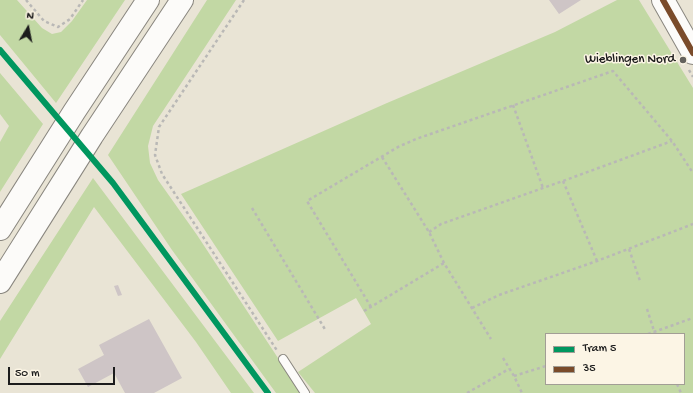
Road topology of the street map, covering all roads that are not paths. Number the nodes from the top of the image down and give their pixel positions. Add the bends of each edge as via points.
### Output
1 (148, 0) edge
2 (182, 0) edge
3 (662, 0) edge
4 (693, 53) edge
5 (0, 229) edge
6 (0, 282) edge
7 (283, 359) road end
8 (305, 393) edge

1 - 5 main road
2 - 6 main road
3 - 4 main road
7 - 8 lane

